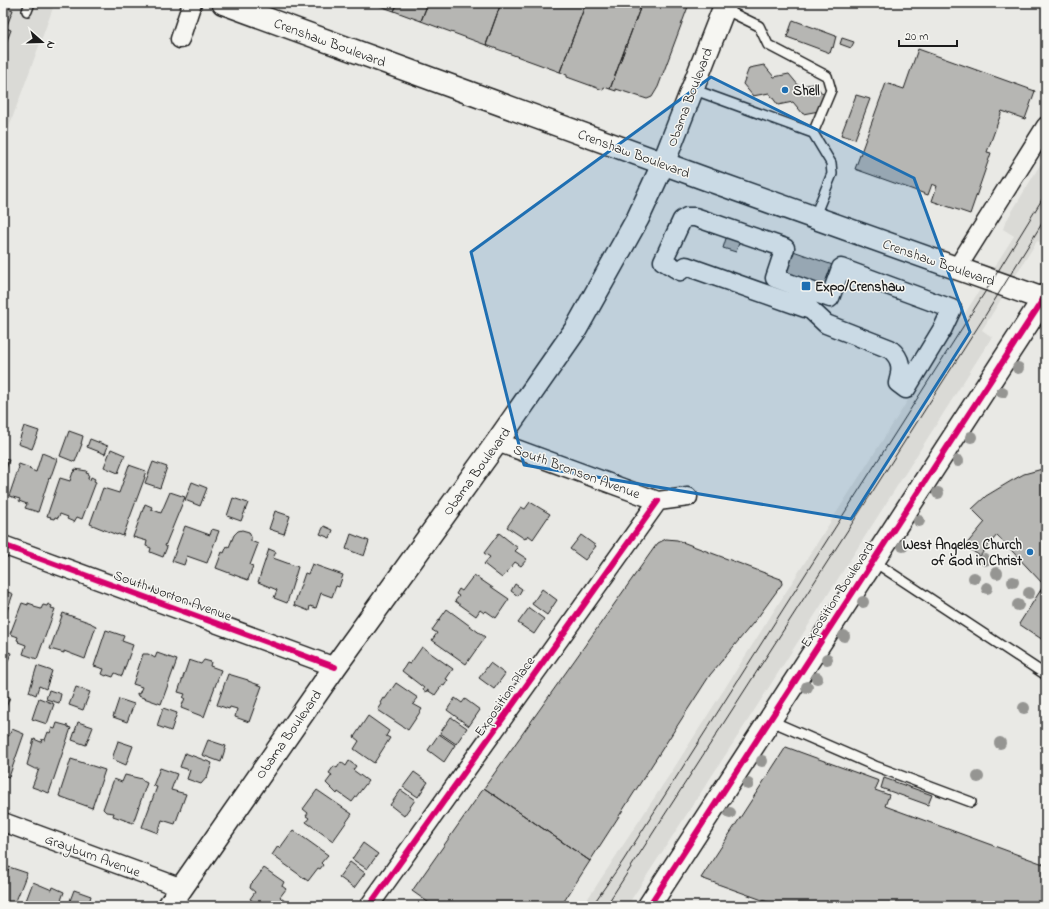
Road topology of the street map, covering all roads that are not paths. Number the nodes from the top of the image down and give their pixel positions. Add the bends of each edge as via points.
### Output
1 (192, 3) edge
2 (223, 3) edge
3 (725, 6) edge
4 (180, 39) dead end
5 (692, 89) junction
6 (1046, 126) edge
7 (813, 133) junction
8 (663, 164) junction
9 (814, 218) junction
10 (957, 268) junction
11 (1045, 298) edge
12 (952, 309) joint
13 (497, 442) junction
14 (688, 497) dead end
15 (658, 501) junction
16 (3, 546) edge
17 (873, 561) junction
18 (335, 667) junction
19 (1046, 675) edge
20 (770, 720) junction
21 (970, 802) dead end
22 (3, 822) edge
23 (182, 888) junction
24 (170, 906) edge
25 (369, 906) edge
26 (649, 906) edge

1 - 4 street
2 - 8 main road, Crenshaw Boulevard
3 - 5 main road, Obama Boulevard
3 - 7 lane via 759,26 768,45 827,76 831,90
5 - 7 lane
5 - 8 main road, Obama Boulevard
6 - 10 street
7 - 9 lane via 831,163 832,174
8 - 9 main road, Crenshaw Boulevard
8 - 13 main road, Obama Boulevard via 638,218 576,329
9 - 10 main road, Crenshaw Boulevard
10 - 11 main road, Crenshaw Boulevard
11 - 17 main road, Exposition Boulevard
12 - 12 street via 906,389 898,383 902,371 898,358 890,349 826,324 811,310 686,266 680,271 663,261 682,220 695,217 785,248 775,278 830,298 841,268
13 - 15 street, South Bronson Avenue
13 - 18 main road, Obama Boulevard
14 - 15 street
15 - 25 street, Exposition Place
16 - 18 street, South Norton Avenue
17 - 19 lane
17 - 20 main road, Exposition Boulevard
18 - 23 main road, Obama Boulevard
20 - 21 lane via 875,766
20 - 26 main road, Exposition Boulevard
22 - 23 street, Grayburn Avenue
23 - 24 main road, Obama Boulevard

